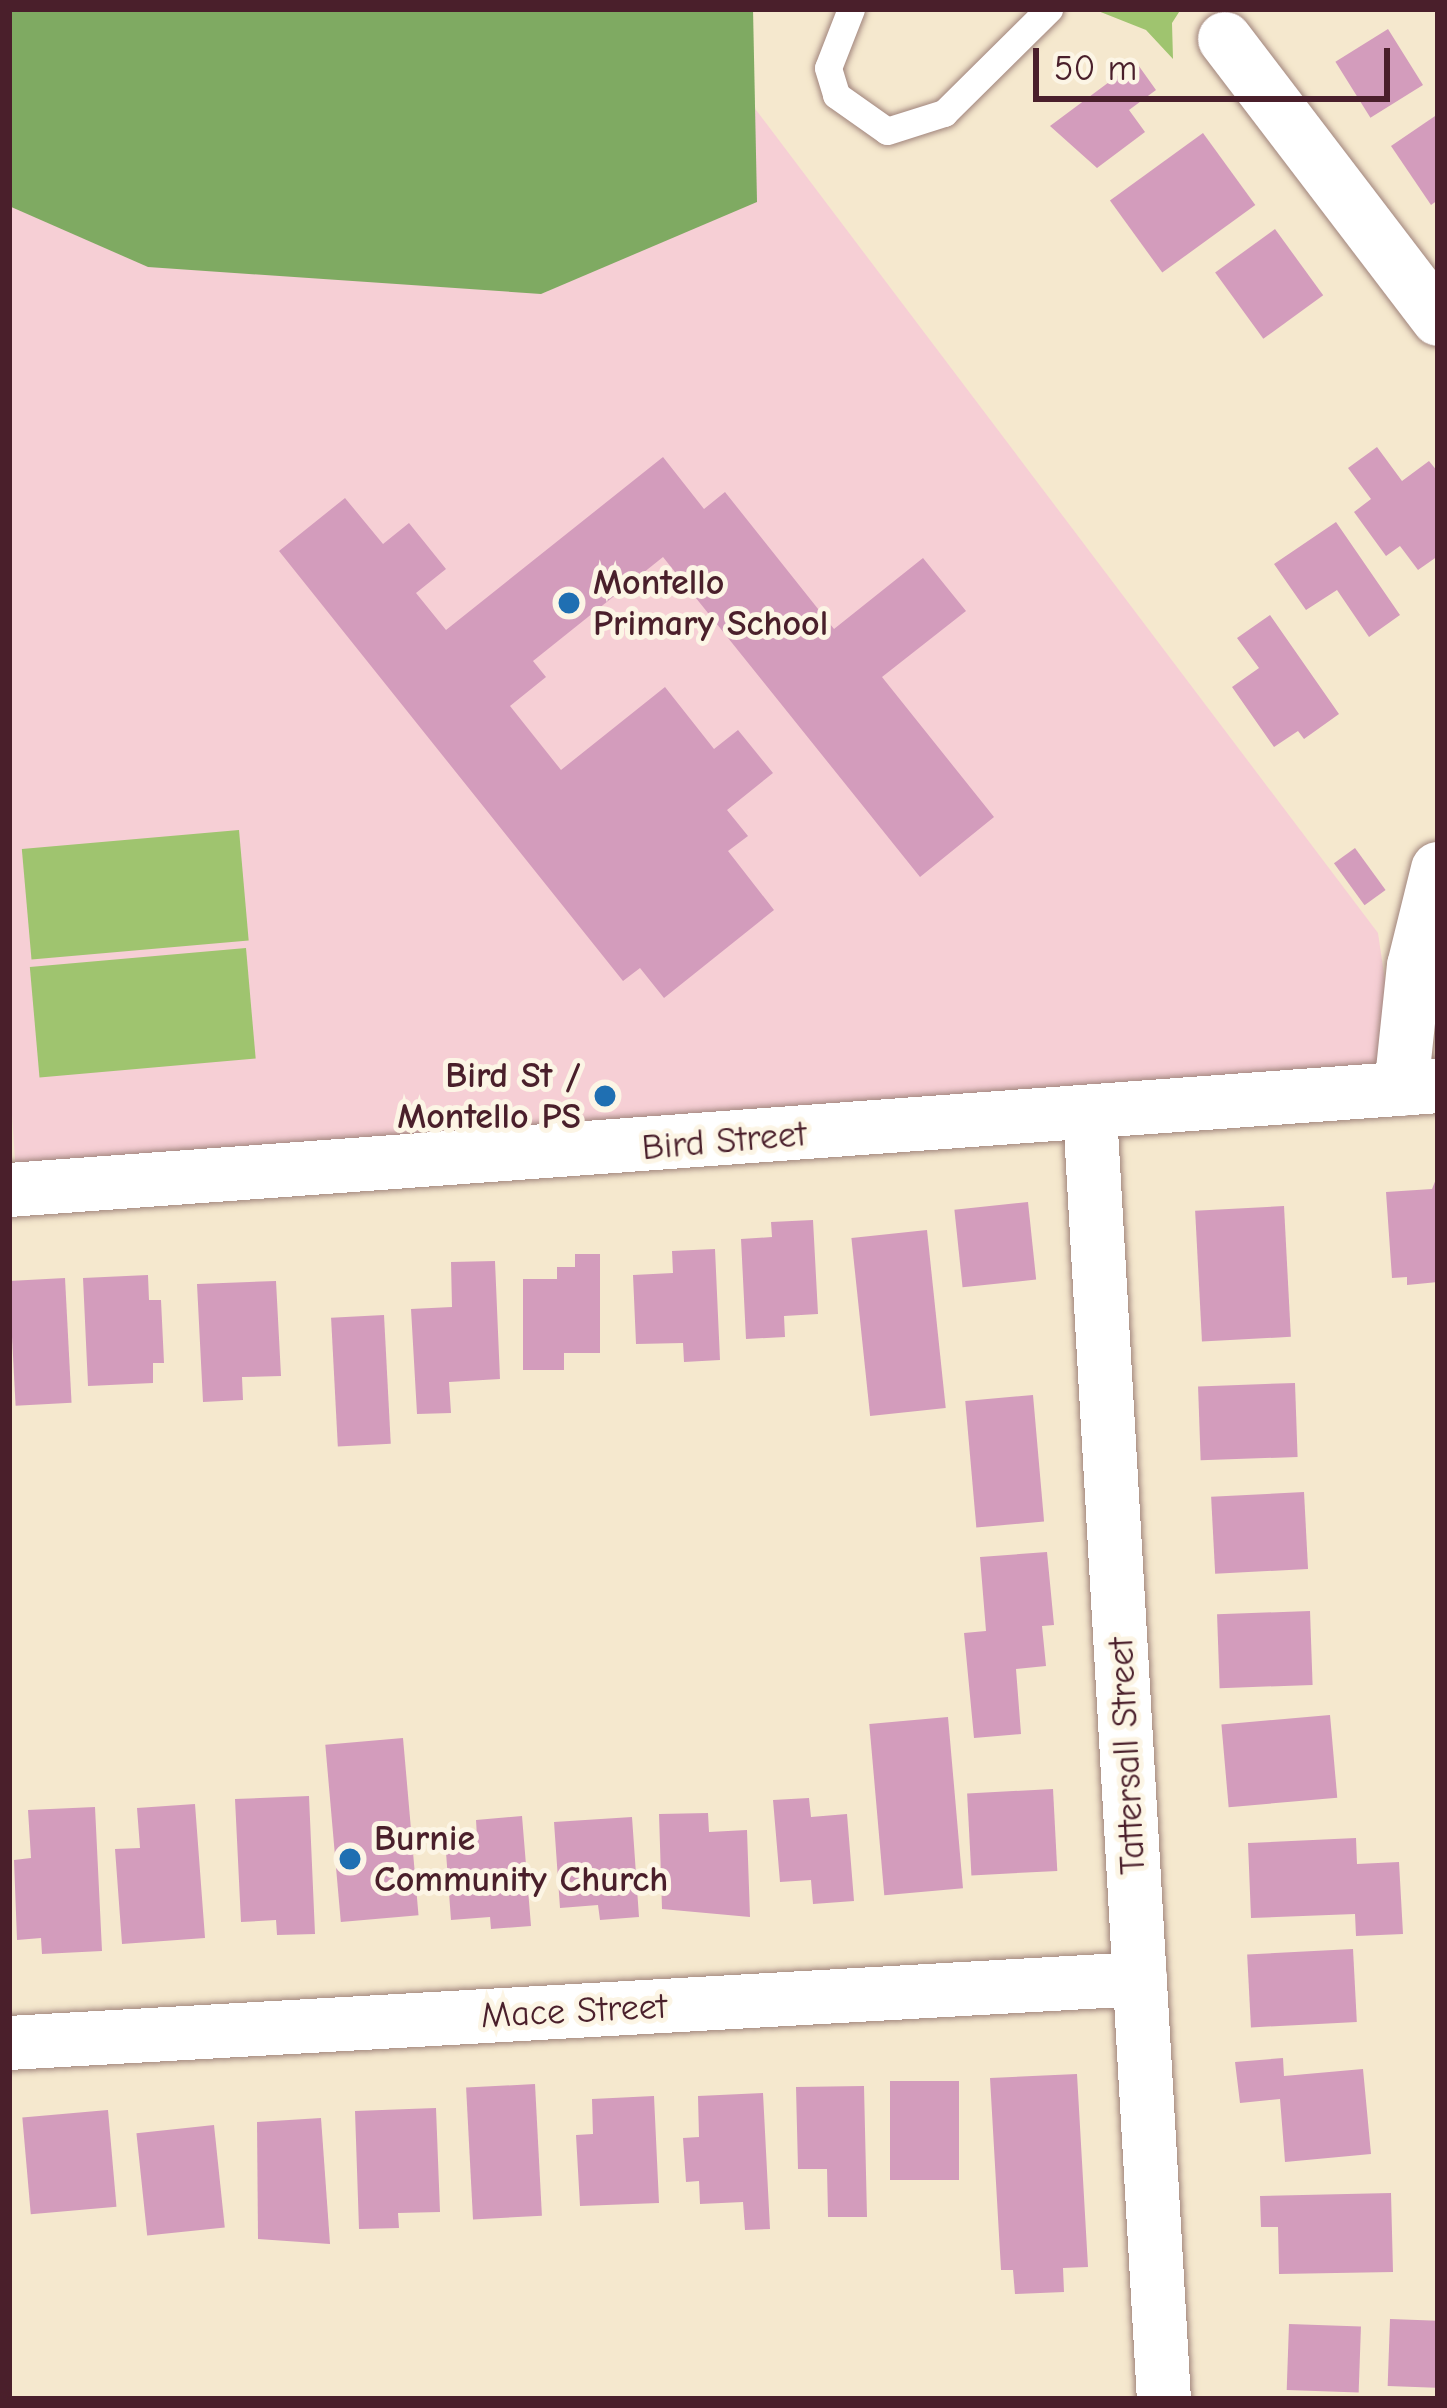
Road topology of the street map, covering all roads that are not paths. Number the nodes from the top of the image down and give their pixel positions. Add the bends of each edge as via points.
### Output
1 (850, 9) edge
2 (1049, 9) edge
3 (1225, 39) dead end
4 (1438, 319) edge
5 (1438, 869) edge
6 (1420, 1088) edge
7 (1090, 1113) junction
8 (9, 1190) edge
9 (1140, 1979) junction
10 (9, 2044) edge
11 (1164, 2399) edge

1 - 2 lane via 828,68 836,95 887,131 944,113
3 - 4 street
5 - 6 street via 1414,966
6 - 7 street, Bird Street
7 - 8 street, Bird Street
7 - 9 street, Tattersall Street
9 - 10 street, Mace Street
9 - 11 street, Tattersall Street

